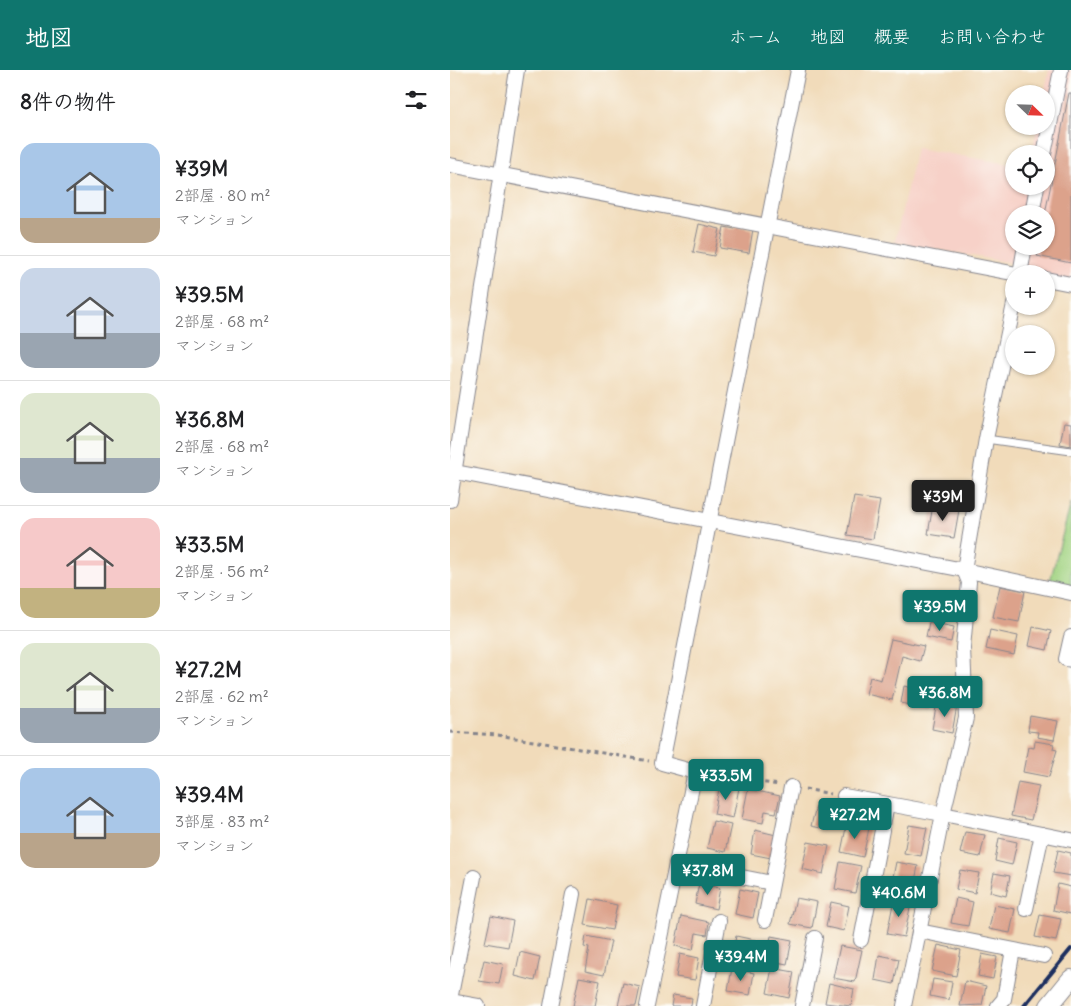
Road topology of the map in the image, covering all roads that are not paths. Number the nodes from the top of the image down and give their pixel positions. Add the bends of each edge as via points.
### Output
1 (517, 70) edge
2 (798, 70) edge
3 (1061, 70) edge
4 (1046, 145) edge
5 (450, 164) edge
6 (501, 174) junction
7 (766, 227) junction
8 (1005, 271) edge
9 (1055, 281) edge
10 (1071, 284) edge
11 (1012, 315) edge
12 (986, 439) junction
13 (1071, 451) edge
14 (452, 472) edge
15 (450, 500) edge
16 (709, 521) junction
17 (964, 570) junction
18 (1071, 593) edge
19 (1071, 636) edge
20 (1071, 660) edge
21 (791, 787) road end
22 (844, 796) road end
23 (887, 804) junction
24 (942, 814) junction
25 (1042, 834) junction
26 (1071, 840) edge
27 (676, 864) junction
28 (474, 878) dead end
29 (772, 882) junction
30 (573, 894) dead end
31 (1026, 909) dead end
32 (765, 920) dead end
33 (720, 921) dead end
34 (919, 931) junction
35 (815, 938) dead end
36 (861, 940) dead end
37 (1013, 950) junction
38 (1044, 956) dead end
39 (1071, 979) edge
40 (450, 1001) edge
41 (478, 1006) edge
42 (551, 1006) edge
43 (647, 1006) edge
44 (703, 1006) edge
45 (802, 1006) edge
46 (904, 1006) edge
47 (998, 1006) edge
48 (1049, 1006) edge

1 - 6 street
2 - 7 street
3 - 4 street
5 - 6 street
6 - 7 street
6 - 14 street
7 - 8 street
7 - 16 street
9 - 10 street
11 - 12 street
12 - 13 lane
12 - 17 street
14 - 15 street
14 - 16 street
16 - 17 street
16 - 27 street via 662,763 695,772
17 - 18 street
17 - 24 street via 969,582 963,648 966,718
19 - 20 street via 1066,659
21 - 29 street
22 - 23 street
23 - 24 street
23 - 36 street
24 - 25 street
24 - 34 street
25 - 26 street
25 - 31 street
27 - 29 street
27 - 43 street
28 - 40 street
29 - 32 street
30 - 42 street
33 - 44 street
34 - 37 street
34 - 46 street
35 - 45 street
37 - 38 street
37 - 47 street via 1004,999
39 - 48 street
40 - 41 street

